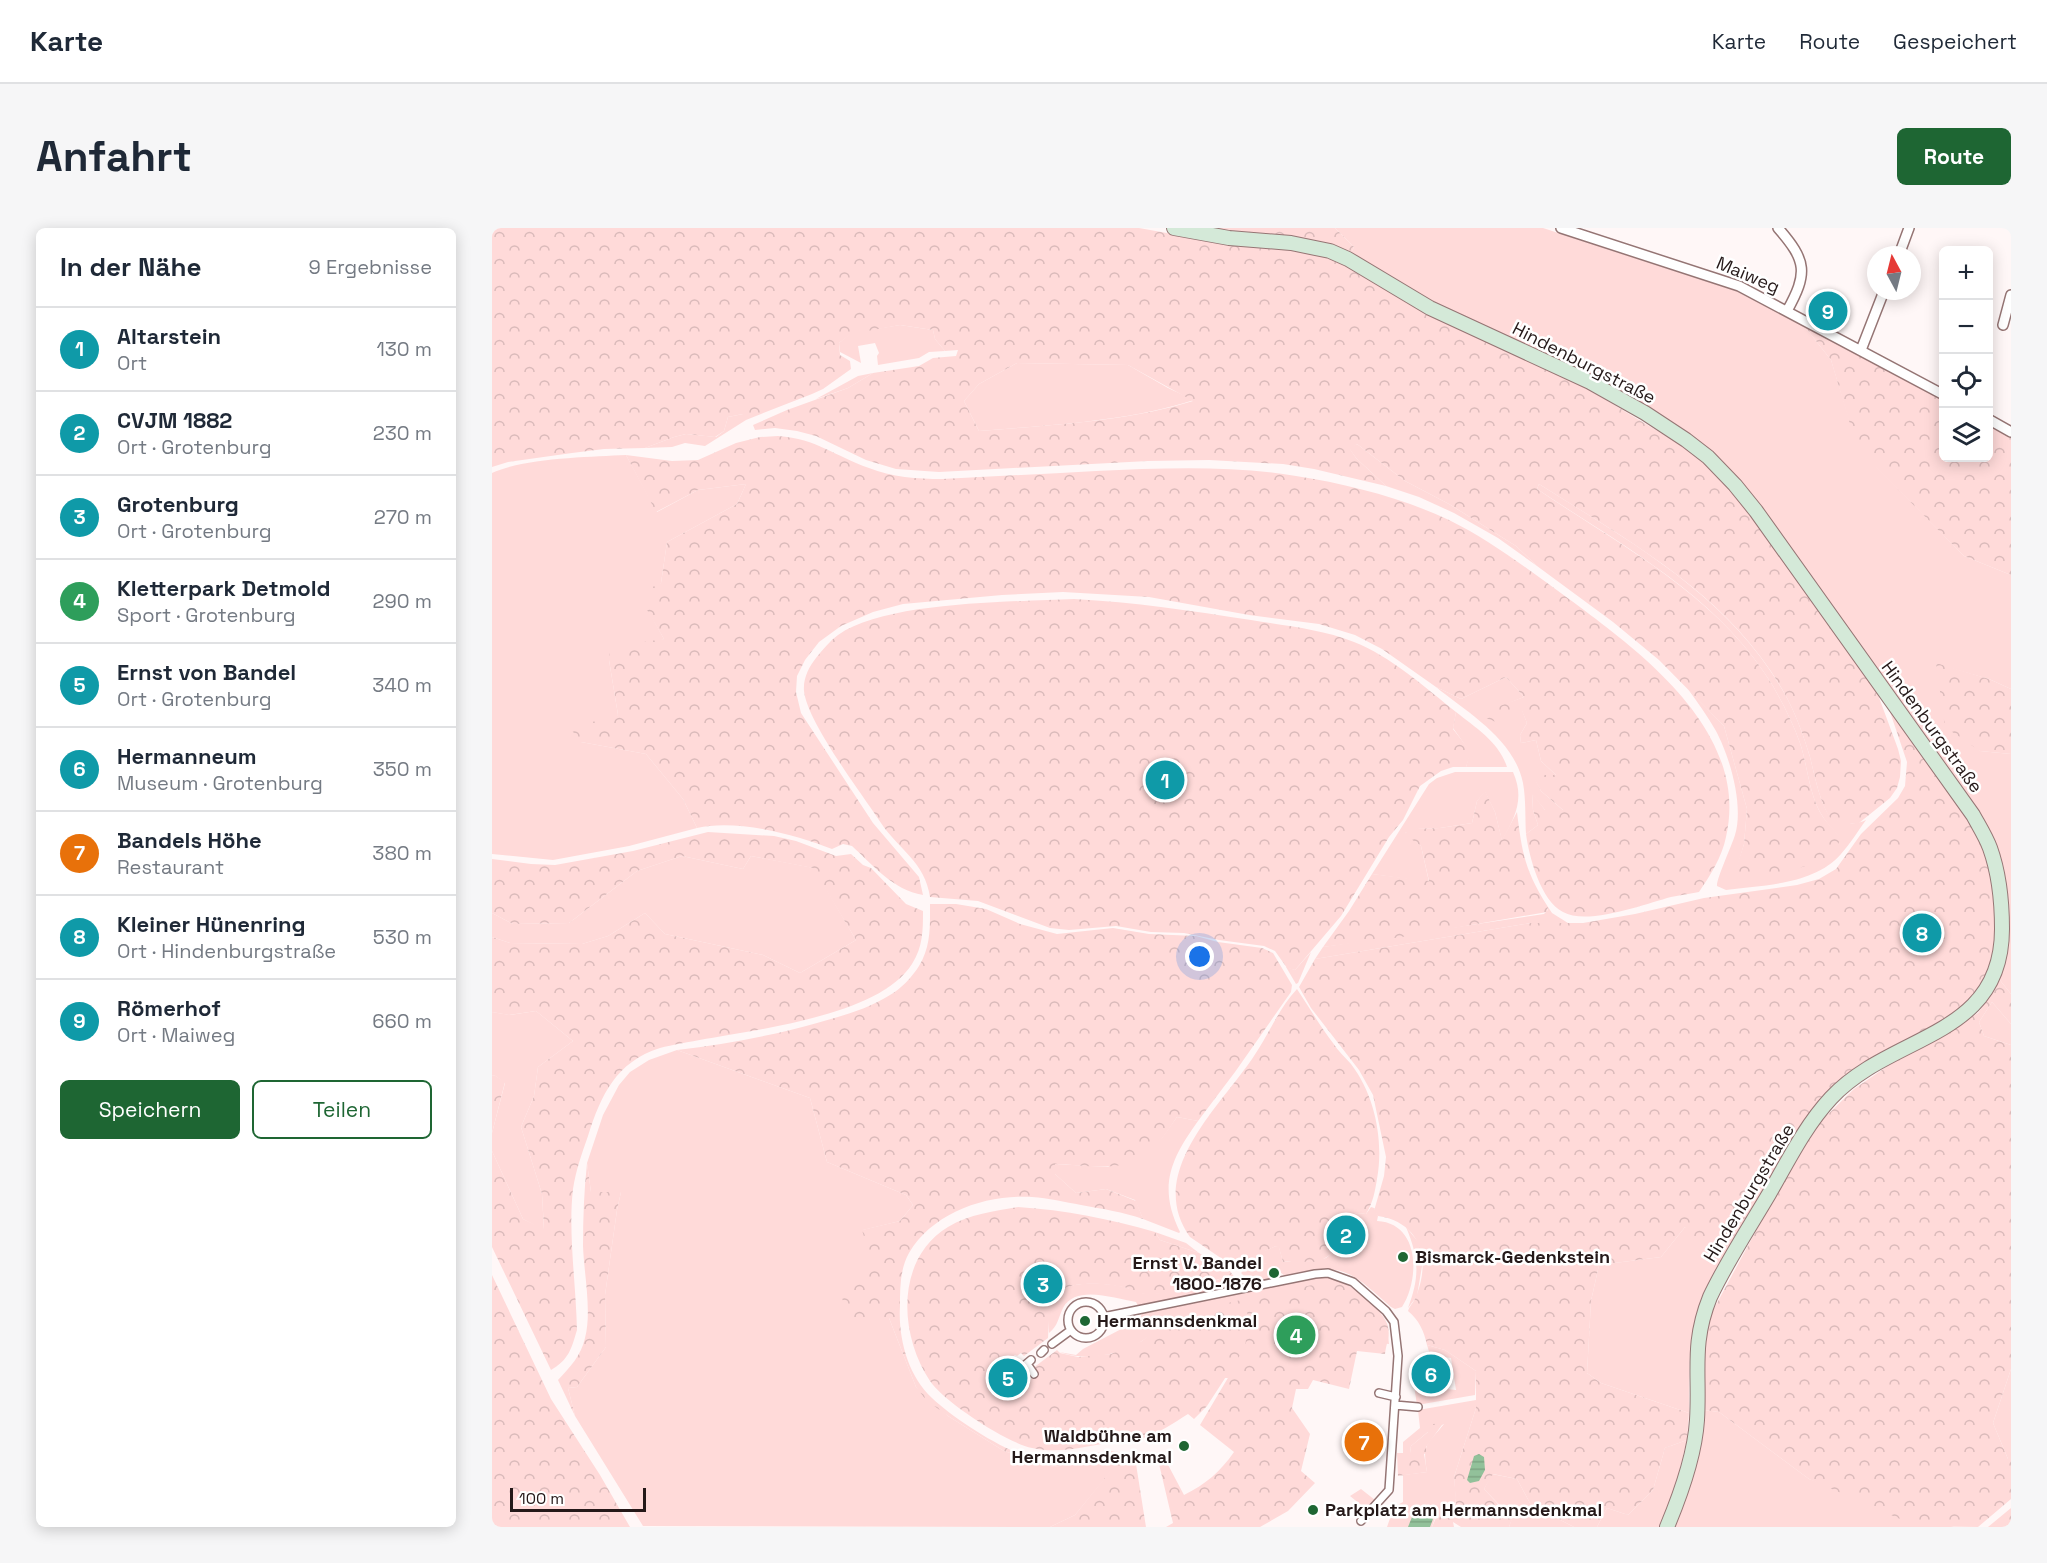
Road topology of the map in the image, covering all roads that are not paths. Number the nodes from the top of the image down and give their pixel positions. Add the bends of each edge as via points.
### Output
1 (1174, 228) edge
2 (1561, 228) edge
3 (1778, 228) edge
4 (1909, 228) edge
5 (1902, 246) edge
6 (2011, 295) edge
7 (1880, 300) edge
8 (1787, 311) junction
9 (2003, 325) dead end
10 (1861, 350) junction
11 (1939, 392) edge
12 (1993, 421) edge
13 (2011, 432) edge
14 (1103, 1317) junction
15 (1071, 1330) junction
16 (1041, 1353) junction
17 (1018, 1371) dead end
18 (1034, 1374) dead end
19 (1379, 1393) dead end
20 (1396, 1397) junction
21 (1395, 1405) junction
22 (1418, 1407) dead end
23 (1361, 1521) dead end
24 (1667, 1527) edge

1 - 24 main road, Hindenburgstraße via 1330,251 1430,308 1590,382 1686,440 1708,457 1756,511 1973,815 1990,847 2000,896 2002,944 1999,963 1984,994 1961,1017 1862,1073 1832,1096 1803,1136 1710,1297 1697,1342 1696,1431
2 - 8 street, Maiweg via 1739,286
3 - 8 street via 1796,251 1803,272
4 - 5 street
6 - 9 street
7 - 10 street
8 - 10 street, Maiweg
10 - 11 street, Maiweg
12 - 13 street
14 - 15 street via 1102,1327 1090,1337 1080,1337
14 - 15 street via 1093,1306 1082,1303 1072,1309 1068,1319
14 - 20 street via 1175,1305 1315,1272 1337,1272 1396,1317
15 - 16 street
16 - 17 street
16 - 18 street
19 - 20 street
20 - 21 street
21 - 22 street
21 - 23 street via 1389,1490

